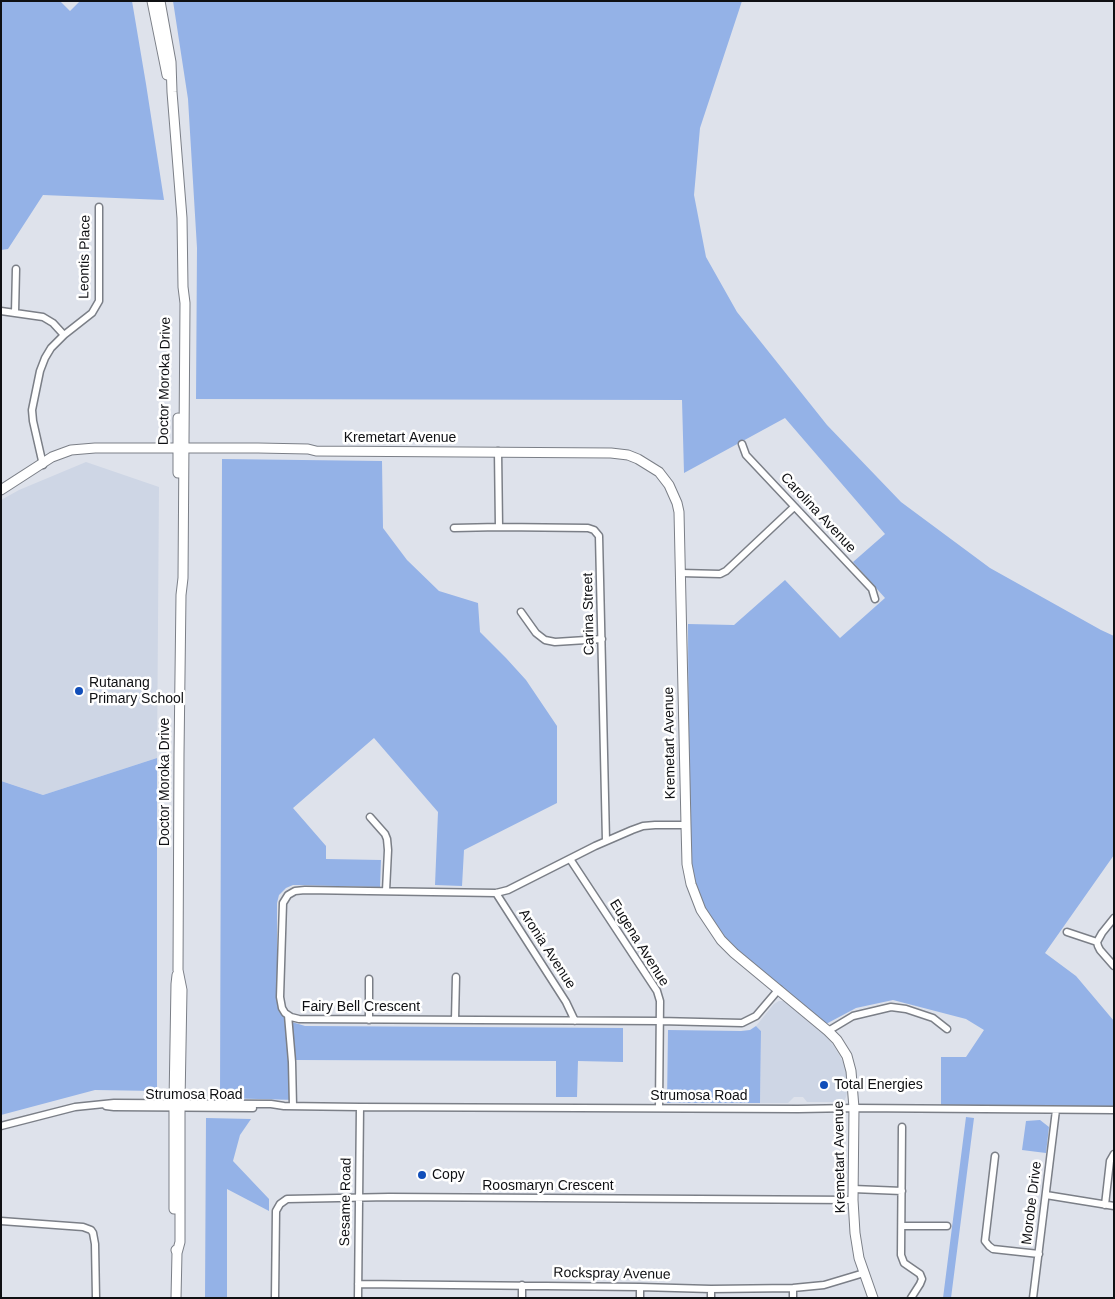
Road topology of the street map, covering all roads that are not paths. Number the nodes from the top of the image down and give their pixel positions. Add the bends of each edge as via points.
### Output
1 (152, 1) edge
2 (160, 1) edge
3 (172, 92) junction
4 (99, 207) dead end
5 (16, 269) dead end
6 (1, 310) edge
7 (15, 313) junction
8 (64, 335) junction
9 (742, 444) dead end
10 (498, 451) junction
11 (181, 452) junction
12 (40, 466) junction
13 (1, 490) edge
14 (794, 508) junction
15 (499, 527) junction
16 (454, 528) dead end
17 (681, 574) junction
18 (876, 599) dead end
19 (521, 612) dead end
20 (602, 639) junction
21 (370, 818) dead end
22 (686, 825) junction
23 (606, 841) junction
24 (570, 859) junction
25 (386, 891) junction
26 (496, 893) junction
27 (1114, 918) edge
28 (1067, 932) dead end
29 (1097, 942) junction
30 (1114, 966) edge
31 (456, 977) dead end
32 (369, 979) dead end
33 (778, 989) junction
34 (288, 1015) junction
35 (369, 1020) junction
36 (455, 1020) junction
37 (575, 1021) junction
38 (659, 1021) junction
39 (946, 1029) dead end
40 (828, 1031) junction
41 (177, 1105) junction
42 (293, 1106) junction
43 (360, 1107) junction
44 (659, 1108) junction
45 (854, 1108) junction
46 (1056, 1110) junction
47 (1114, 1110) edge
48 (1, 1126) edge
49 (902, 1127) dead end
50 (1114, 1154) edge
51 (996, 1156) dead end
52 (853, 1190) junction
53 (902, 1191) junction
54 (1046, 1195) junction
55 (358, 1198) junction
56 (853, 1200) junction
57 (1105, 1205) junction
58 (1114, 1206) edge
59 (1, 1221) edge
60 (902, 1226) junction
61 (946, 1226) dead end
62 (1038, 1254) junction
63 (864, 1274) junction
64 (358, 1284) junction
65 (522, 1285) junction
66 (640, 1287) junction
67 (793, 1288) junction
68 (711, 1289) junction
69 (96, 1298) edge
70 (176, 1298) edge
71 (275, 1298) edge
72 (358, 1298) edge
73 (522, 1298) edge
74 (640, 1298) edge
75 (711, 1298) edge
76 (793, 1298) edge
77 (873, 1298) edge
78 (911, 1298) edge
79 (1033, 1298) edge

1 - 3 street, Doctor Moroka Drive
2 - 3 street, Doctor Moroka Drive via 171,62
3 - 11 street, Doctor Moroka Drive via 185,303
4 - 8 street, Leontis Place via 99,301 92,313
5 - 7 street
6 - 7 street
7 - 8 street via 50,320
8 - 12 street, Leontis Place via 45,358 32,410
9 - 14 street, Carolina Avenue via 746,455
10 - 11 street, Kremetart Avenue
10 - 15 street
10 - 17 street, Kremetart Avenue via 612,453 638,458 664,478 677,503
11 - 12 street, Kremetart Avenue via 77,454
11 - 41 street, Doctor Moroka Drive
12 - 13 street, Kremetart Avenue
14 - 17 street via 726,572
14 - 18 street, Carolina Avenue via 872,589
15 - 16 street, Carina Street
15 - 20 street, Carina Street via 588,528 596,532 600,538
17 - 22 street, Kremetart Avenue
19 - 20 street via 545,640
20 - 23 street, Carina Street
21 - 25 street via 387,839
22 - 23 street, Fairy Bell Crescent via 642,826
22 - 33 street, Kremetart Avenue via 687,864 701,910 721,940
23 - 24 street, Fairy Bell Crescent
24 - 26 street, Fairy Bell Crescent
24 - 38 street, Eugena Avenue via 654,986 660,1001
25 - 26 street, Fairy Bell Crescent
25 - 34 street, Fairy Bell Crescent via 301,890 286,898 283,903 280,996 282,1008
26 - 37 street, Aronia Avenue
27 - 29 street
28 - 29 street
29 - 30 street
31 - 36 street
32 - 35 street
33 - 38 street, Fairy Bell Crescent via 756,1016 742,1023
33 - 40 street, Kremetart Avenue
34 - 35 street, Fairy Bell Crescent via 299,1019
34 - 42 street
35 - 36 street, Fairy Bell Crescent
36 - 37 street, Fairy Bell Crescent
37 - 38 street, Fairy Bell Crescent
38 - 44 street, Eugena Avenue
39 - 40 street via 933,1018 891,1007 853,1016
40 - 45 street, Kremetart Avenue via 847,1056
41 - 42 street, Strumosa Road
41 - 48 street, Strumosa Road via 75,1107
41 - 70 street, Doctor Moroka Drive
42 - 43 street, Strumosa Road
43 - 44 street, Strumosa Road
43 - 55 street, Sesame Road
44 - 45 street, Strumosa Road
45 - 46 street, Strumosa Road
45 - 52 street, Kremetart Avenue
46 - 47 street, Strumosa Road
46 - 54 street, Morobe Drive
49 - 53 street
50 - 57 street via 1110,1161
51 - 62 street via 985,1241 993,1248
52 - 53 street
52 - 56 street, Kremetart Avenue
53 - 60 street
54 - 57 street
54 - 62 street, Morobe Drive
55 - 56 street, Roosmaryn Crescent
55 - 64 street, Sesame Road
55 - 71 street, Roosmaryn Crescent via 294,1198 280,1204 275,1219
56 - 63 street, Kremetart Avenue via 856,1242
57 - 58 street
59 - 69 street via 91,1230 95,1238
60 - 61 street
60 - 78 street via 902,1260 921,1277
62 - 79 street, Morobe Drive
63 - 67 street, Rockspray Avenue via 824,1285
63 - 77 street, Kremetart Avenue
64 - 65 street, Rockspray Avenue
64 - 72 street, Sesame Road
65 - 66 street, Rockspray Avenue
65 - 73 street
66 - 68 street, Rockspray Avenue
66 - 74 street
67 - 68 street, Rockspray Avenue
67 - 76 street
68 - 75 street

